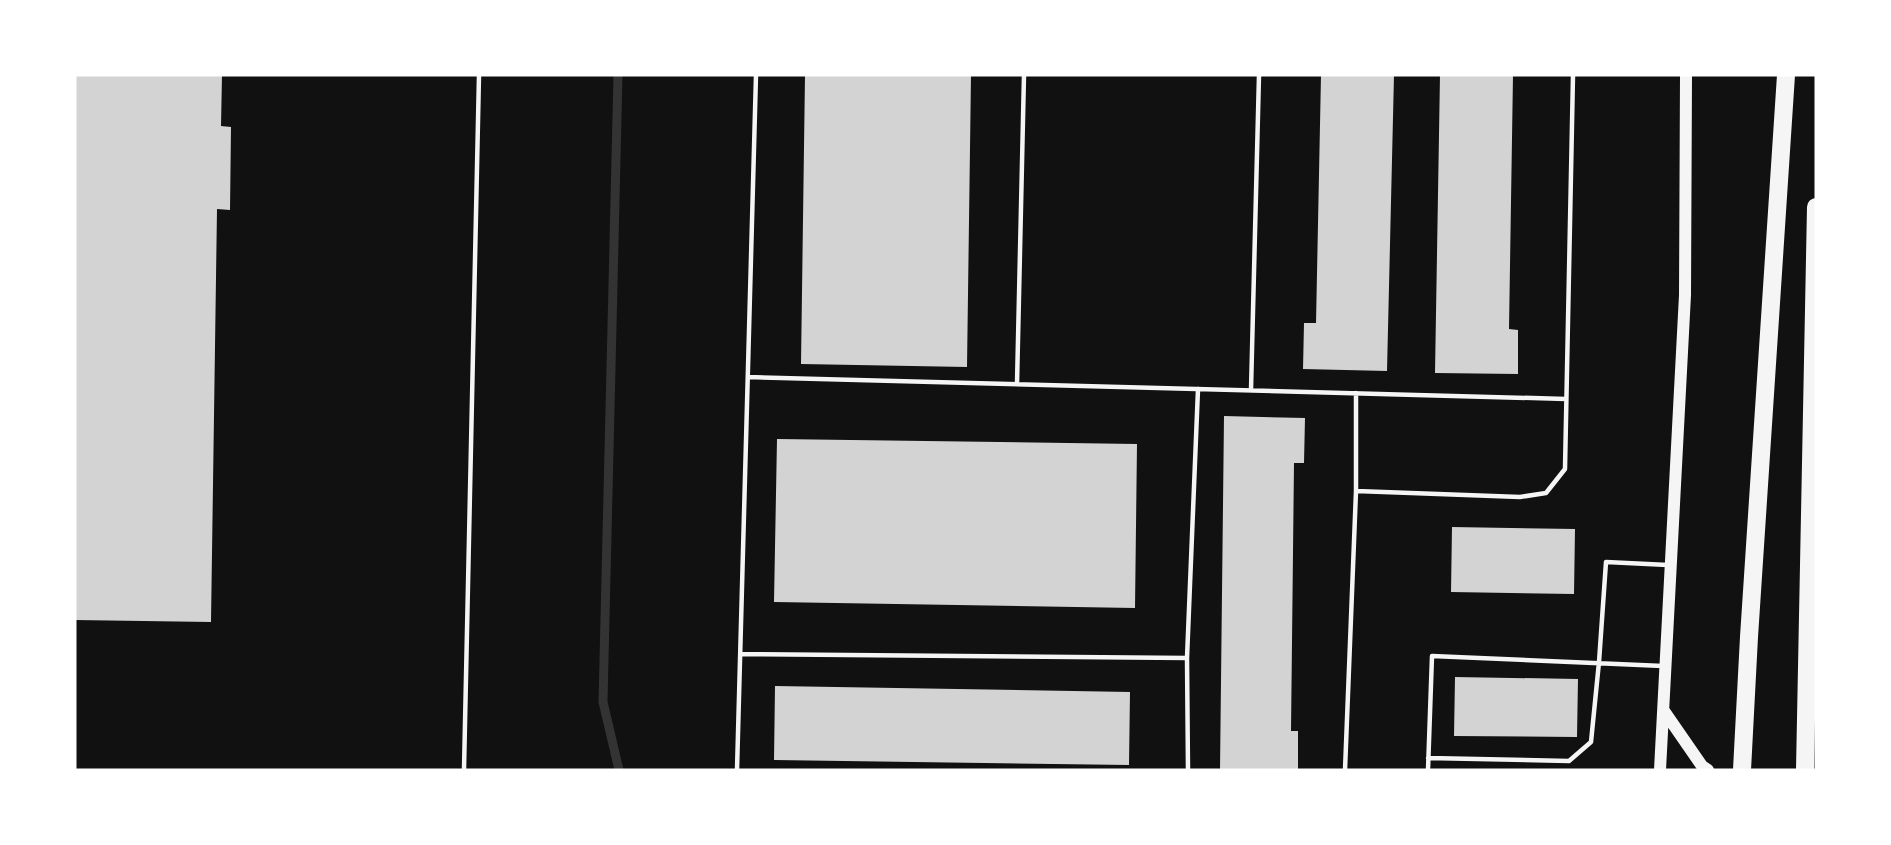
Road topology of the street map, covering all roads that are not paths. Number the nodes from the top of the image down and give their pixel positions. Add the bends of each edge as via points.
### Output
1 (479, 75) edge
2 (756, 75) edge
3 (1024, 75) edge
4 (1259, 75) edge
5 (1573, 75) edge
6 (1686, 75) edge
7 (1786, 75) edge
8 (1816, 207) edge
9 (748, 377) junction
10 (1017, 384) junction
11 (1198, 388) junction
12 (1251, 390) junction
13 (1356, 393) junction
14 (1566, 399) junction
15 (1356, 491) junction
16 (1671, 566) junction
17 (741, 654) junction
18 (1187, 658) junction
19 (1599, 662) junction
20 (1666, 666) junction
21 (1664, 711) junction
22 (1428, 758) junction
23 (465, 770) edge
24 (737, 770) edge
25 (1188, 770) edge
26 (1345, 770) edge
27 (1428, 770) edge
28 (1660, 770) edge
29 (1708, 770) edge
30 (1742, 770) edge
31 (1805, 770) edge

1 - 23 lane
2 - 9 lane
3 - 10 lane
4 - 12 lane
5 - 14 lane
6 - 16 main road via 1685,294
7 - 30 highway
8 - 31 highway
9 - 10 lane
9 - 17 lane
10 - 11 lane
11 - 12 lane
11 - 18 lane
12 - 13 lane
13 - 14 lane
13 - 15 lane
14 - 15 lane via 1565,469 1546,493 1520,497
15 - 26 lane
16 - 19 lane via 1606,562
16 - 20 main road
17 - 18 lane
17 - 24 lane
18 - 25 lane
19 - 20 lane
19 - 22 lane via 1591,742 1569,760
19 - 22 lane via 1431,656
20 - 21 main road
21 - 28 main road
21 - 29 main road
22 - 27 lane

